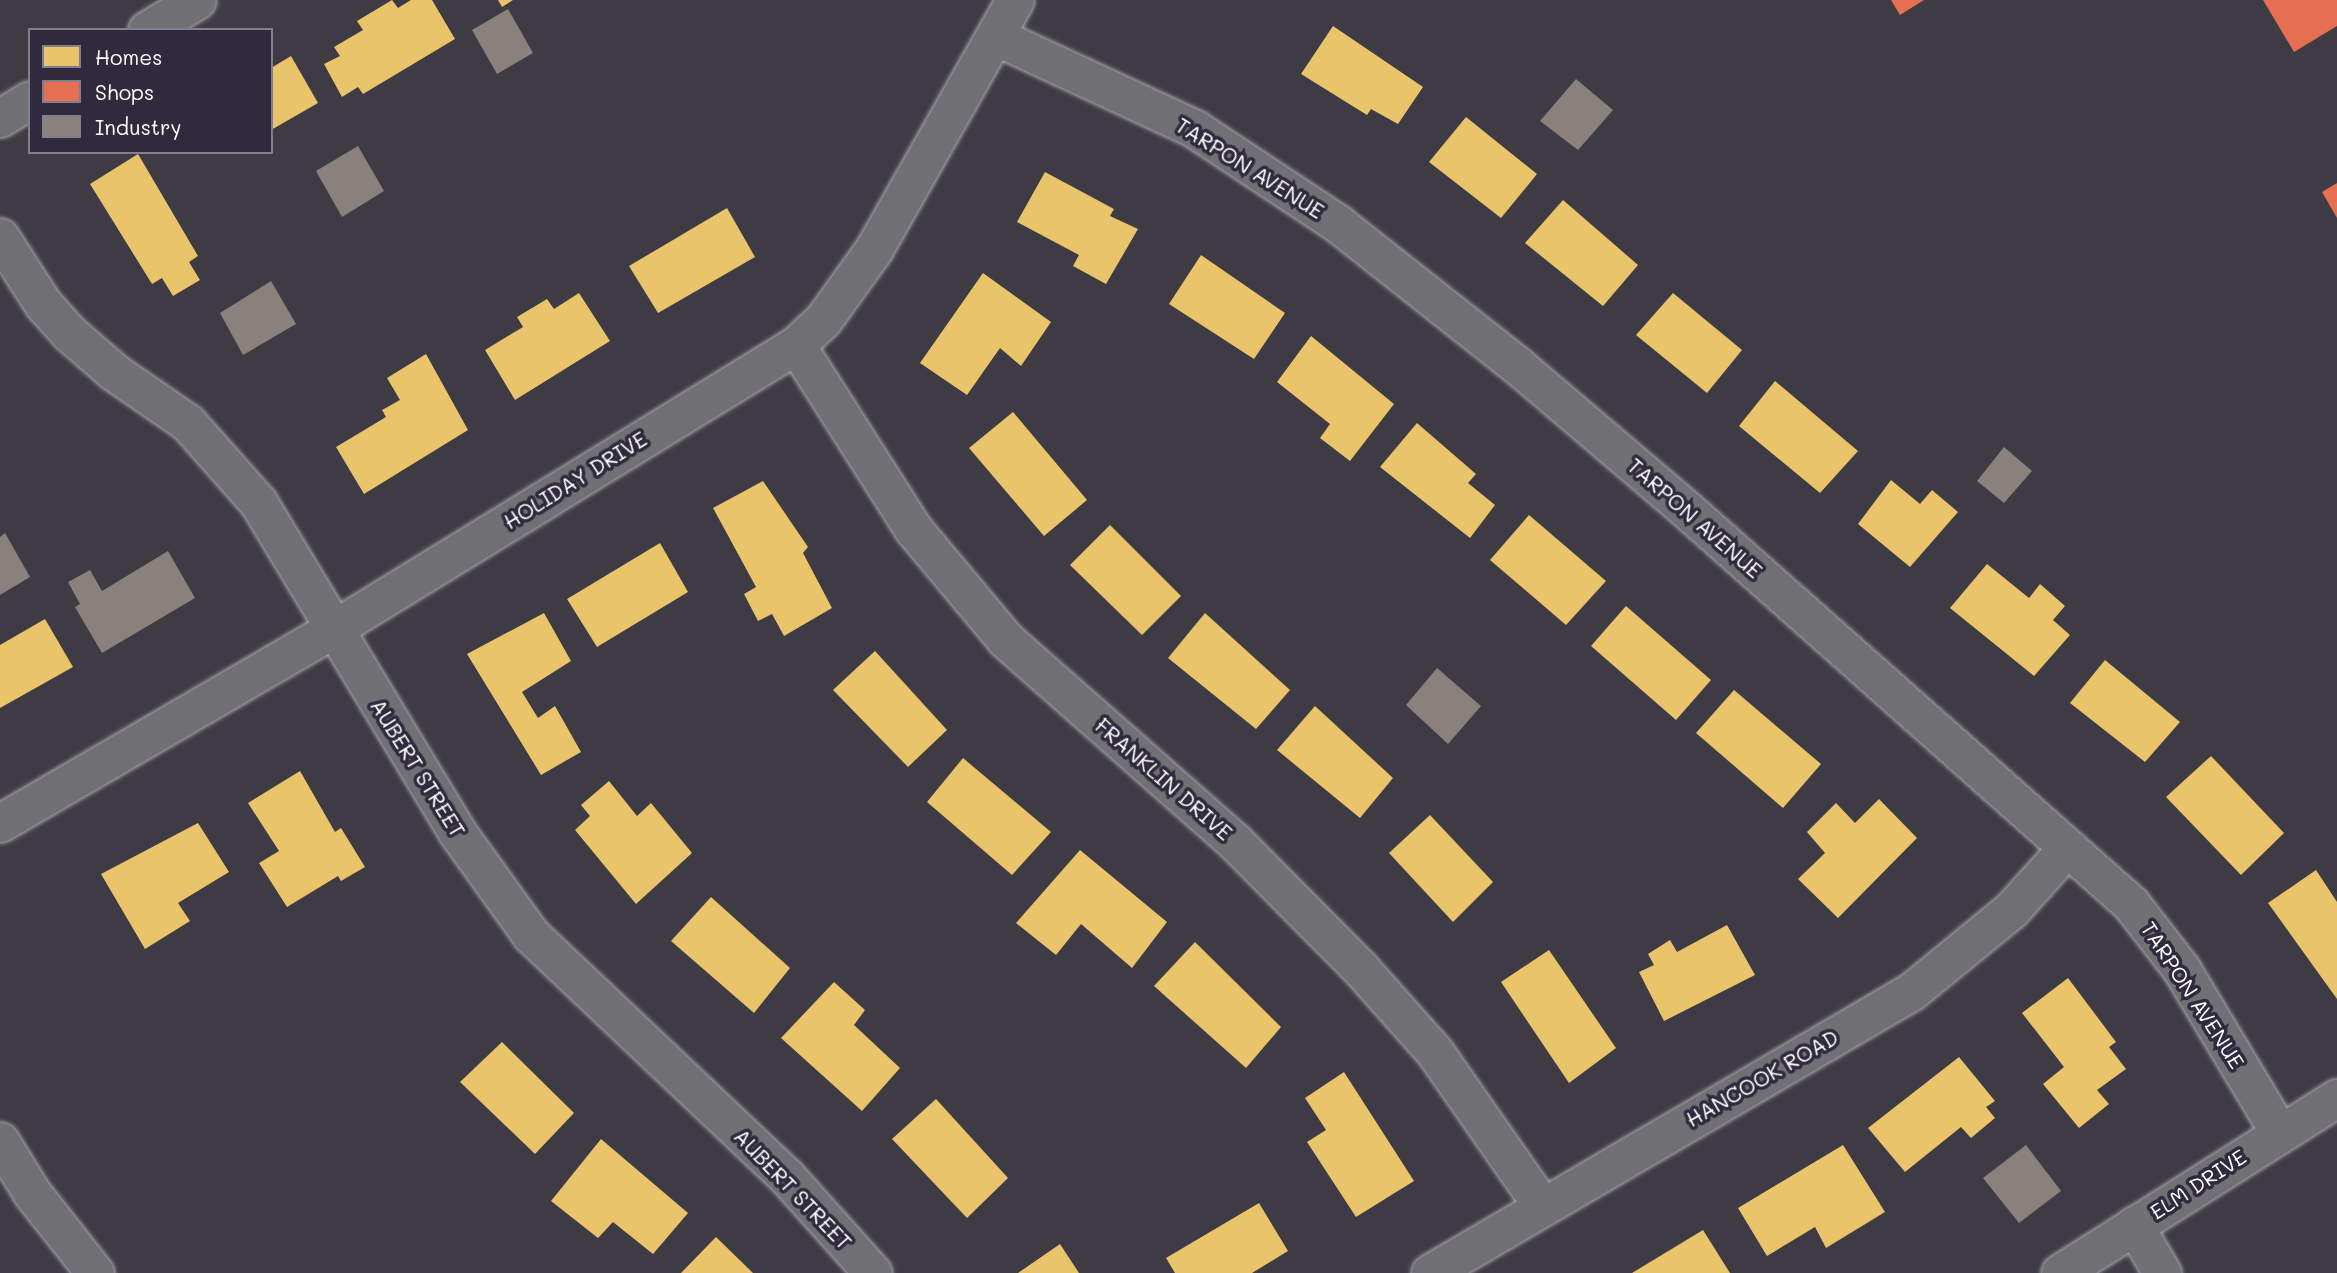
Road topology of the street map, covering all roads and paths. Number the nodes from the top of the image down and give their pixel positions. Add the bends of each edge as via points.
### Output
1 (197, 0) edge
2 (1015, 0) edge
3 (150, 28) edge
4 (995, 36) junction
5 (28, 101) edge
6 (0, 118) edge
7 (0, 237) edge
8 (796, 345) junction
9 (331, 630) junction
10 (0, 823) edge
11 (2067, 848) junction
12 (2337, 1098) edge
13 (2279, 1132) junction
14 (0, 1141) edge
15 (1542, 1206) junction
16 (2134, 1225) junction
17 (95, 1273) edge
18 (873, 1273) edge
19 (1430, 1273) edge
20 (2060, 1273) edge
21 (2162, 1273) edge

1 - 3 street
2 - 4 street, HOLIDAY DRIVE
4 - 8 street, HOLIDAY DRIVE via 874,249 829,312
4 - 11 street, TARPON AVENUE via 1195,129 1337,223 1518,366 1686,509
5 - 6 street
7 - 9 street, AUBERT STREET via 43,304 68,332 114,372 188,423 224,459 258,502
8 - 9 street, HOLIDAY DRIVE
8 - 15 street, FRANKLIN DRIVE via 914,530 1005,639 1235,842 1360,968 1434,1051
9 - 10 street, HOLIDAY DRIVE
9 - 18 street, AUBERT STREET via 457,832 531,935 786,1176
11 - 13 street, TARPON AVENUE via 2131,904 2155,932
11 - 15 street, HANCOOK ROAD via 2011,910 1912,991
12 - 13 street, ELM DRIVE
13 - 16 street, ELM DRIVE
14 - 17 street via 32,1193
15 - 19 street, HANCOOK ROAD
16 - 20 street, ELM DRIVE
16 - 21 street

